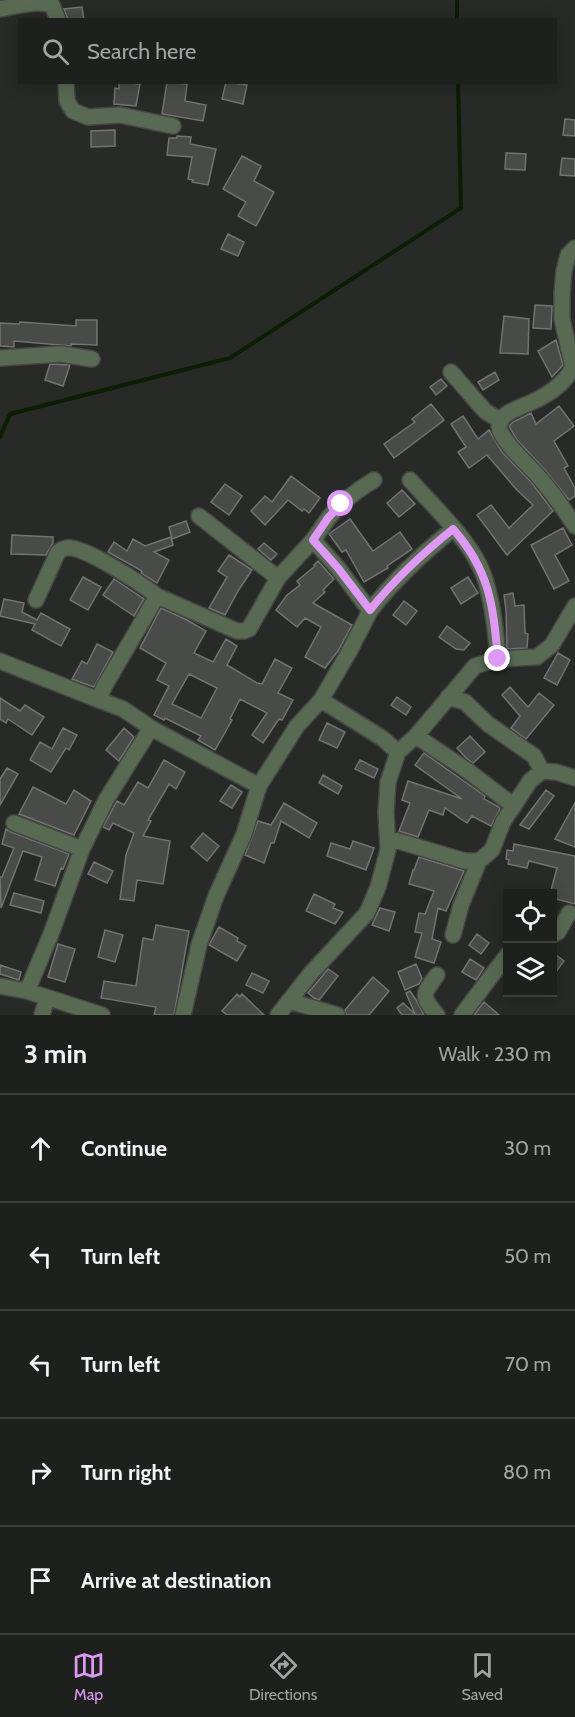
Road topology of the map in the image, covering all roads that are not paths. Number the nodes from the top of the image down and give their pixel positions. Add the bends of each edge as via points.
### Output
1 (0, 9) edge
2 (57, 18) edge
3 (66, 84) edge
4 (172, 126) dead end
5 (575, 248) edge
6 (0, 358) edge
7 (92, 359) dead end
8 (451, 372) dead end
9 (501, 421) junction
10 (374, 480) dead end
11 (411, 480) dead end
12 (199, 516) dead end
13 (575, 526) edge
14 (453, 529) junction
15 (313, 540) junction
16 (278, 578) junction
17 (157, 596) junction
18 (36, 600) dead end
19 (575, 606) edge
20 (370, 610) junction
21 (498, 659) junction
22 (0, 661) edge
23 (448, 697) junction
24 (99, 700) junction
25 (321, 700) junction
26 (151, 728) junction
27 (416, 736) junction
28 (398, 752) junction
29 (542, 771) junction
30 (575, 778) edge
31 (259, 786) junction
32 (514, 806) junction
33 (14, 823) dead end
34 (388, 838) junction
35 (82, 849) junction
36 (479, 861) junction
37 (569, 913) dead end
38 (557, 932) edge
39 (453, 935) dead end
40 (503, 959) edge
41 (437, 975) dead end
42 (0, 986) edge
43 (27, 991) junction
44 (47, 998) junction
45 (290, 1001) junction
46 (42, 1015) edge
47 (102, 1015) edge
48 (183, 1015) edge
49 (278, 1015) edge
50 (337, 1015) edge
51 (437, 1015) edge
52 (462, 1015) edge

1 - 2 street via 47,2
3 - 4 street via 73,111 88,117 120,115
5 - 9 street via 568,255 562,292 562,320 573,367 546,395 508,412
6 - 7 street via 61,354
8 - 9 street via 485,411
9 - 13 street via 502,436
10 - 15 street via 341,504
11 - 14 street
12 - 16 street
14 - 20 street via 424,552
14 - 21 street via 483,574 494,614
15 - 16 street
15 - 20 street
16 - 17 street via 249,629 244,631
17 - 18 street via 101,559 66,548 58,552
17 - 24 street
19 - 21 street via 552,645 537,657
20 - 25 street
21 - 23 street via 475,666
22 - 24 street
23 - 27 street
23 - 29 street via 465,702 488,724 534,756
24 - 26 street
25 - 28 street
25 - 31 street via 297,726
26 - 31 street
26 - 35 street via 106,800
27 - 28 street
27 - 32 street
28 - 34 street via 388,782
29 - 30 street
29 - 32 street
31 - 48 street via 199,945
32 - 36 street via 492,850
33 - 35 street
34 - 36 street via 465,861
34 - 45 street via 378,887 367,913
35 - 43 street
36 - 39 street
37 - 38 street
40 - 52 street
41 - 51 street via 424,996
42 - 43 street
43 - 44 street
44 - 46 street
44 - 47 street
45 - 49 street
45 - 50 street

